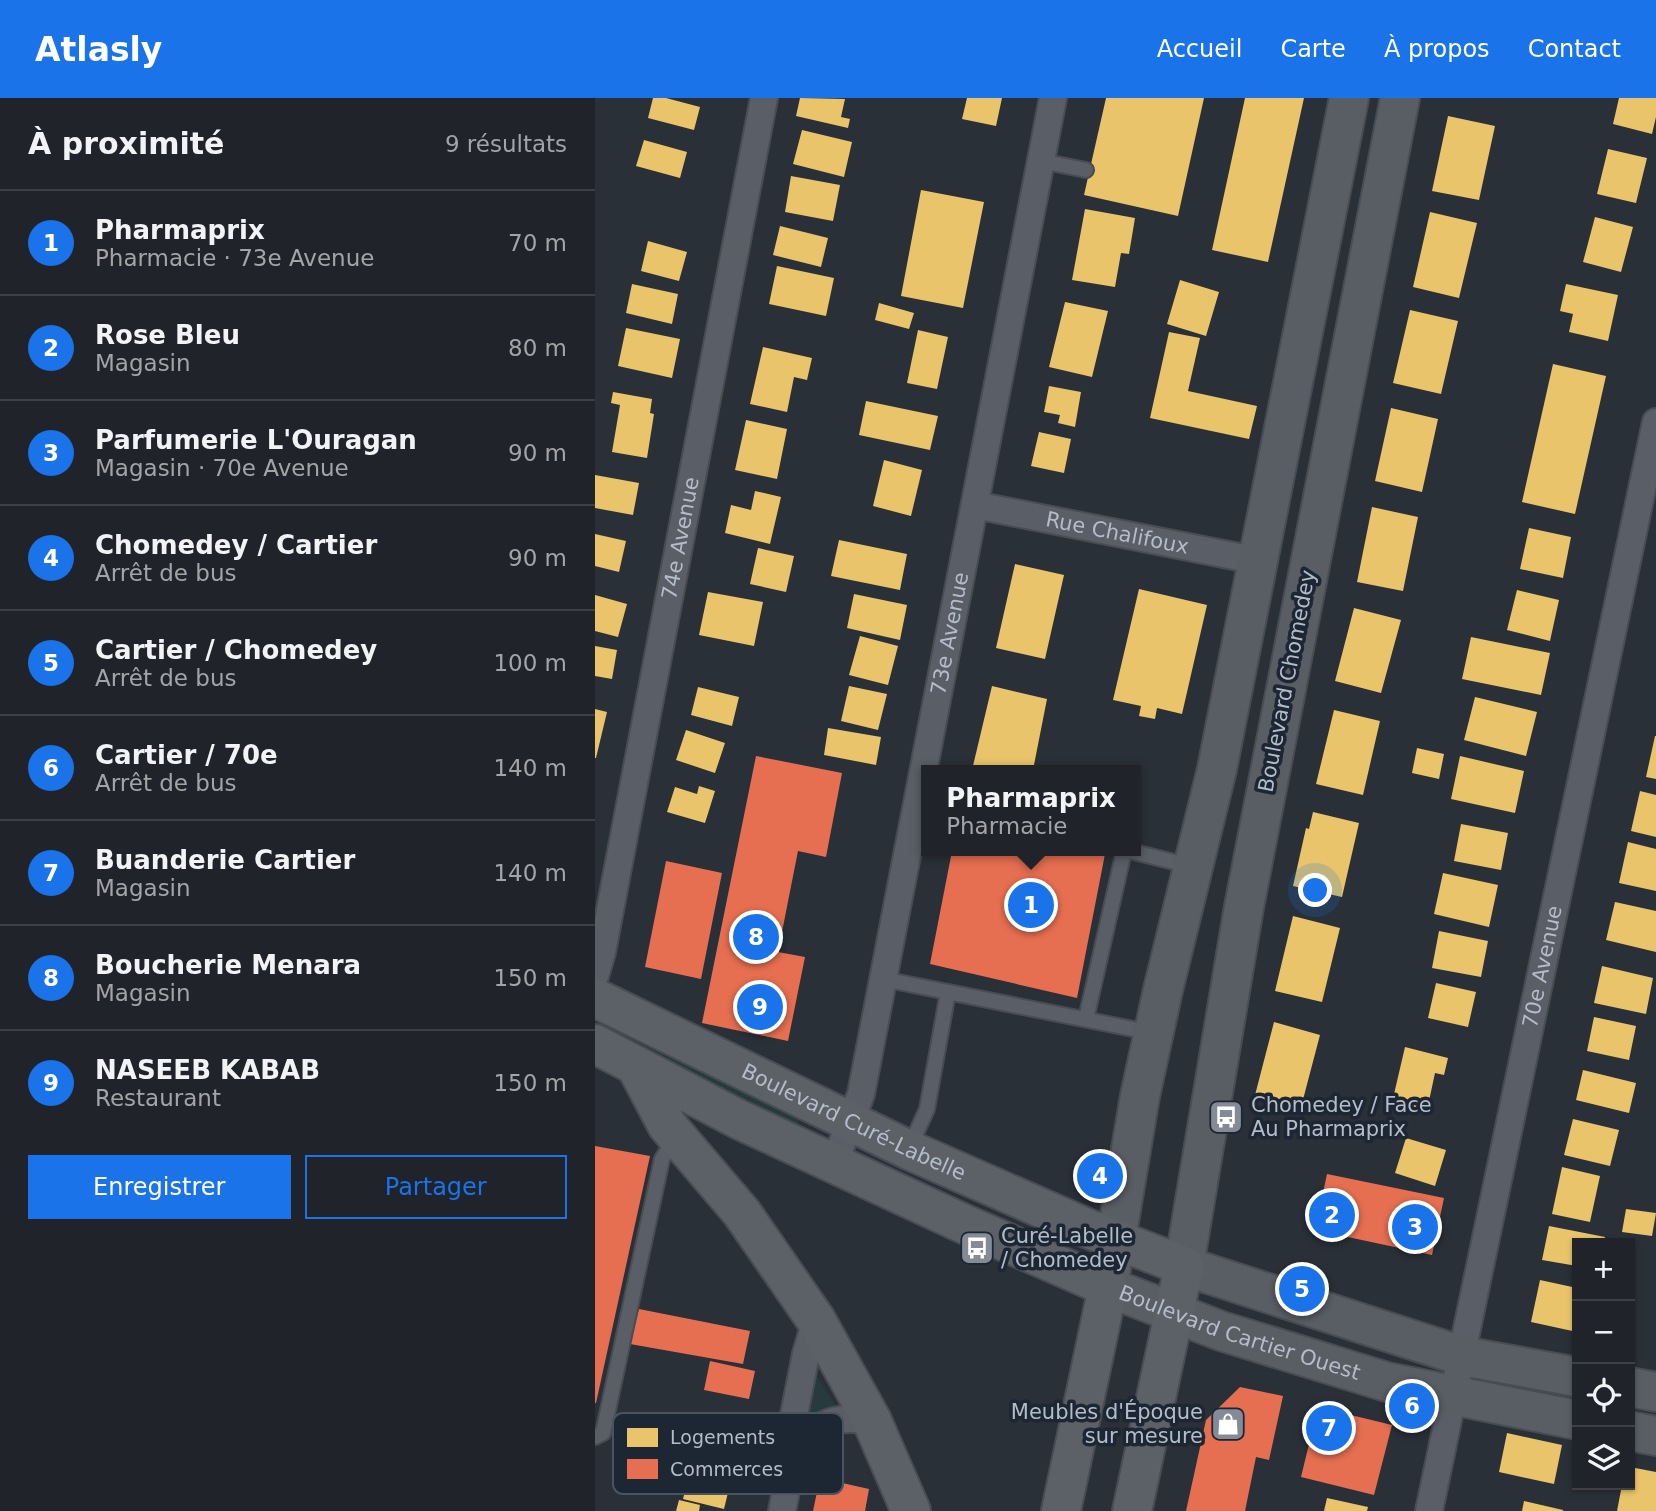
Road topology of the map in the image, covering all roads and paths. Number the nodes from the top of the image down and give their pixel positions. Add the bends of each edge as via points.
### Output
1 (764, 98) edge
2 (1053, 98) edge
3 (1349, 98) edge
4 (1400, 98) edge
5 (1041, 162) junction
6 (1086, 170) dead end
7 (1656, 422) edge
8 (975, 505) junction
9 (1259, 561) junction
10 (925, 765) edge
11 (921, 783) edge
12 (1141, 854) edge
13 (1123, 856) edge
14 (1194, 867) junction
15 (595, 976) edge
16 (883, 979) junction
17 (948, 992) junction
18 (595, 998) edge
19 (1087, 1019) junction
20 (1154, 1034) junction
21 (595, 1044) edge
22 (637, 1068) junction
23 (851, 1123) junction
24 (677, 1136) junction
25 (909, 1150) junction
26 (834, 1164) junction
27 (1115, 1240) junction
28 (1184, 1266) junction
29 (1108, 1287) junction
30 (1172, 1314) junction
31 (816, 1320) junction
32 (1462, 1356) junction
33 (1572, 1376) edge
34 (1635, 1388) edge
35 (1656, 1392) edge
36 (1454, 1395) junction
37 (794, 1413) edge
38 (843, 1418) edge
39 (1572, 1419) edge
40 (872, 1421) junction
41 (1635, 1432) edge
42 (1656, 1436) edge
43 (595, 1437) edge
44 (911, 1511) edge
45 (1061, 1511) edge
46 (1132, 1511) edge
47 (1429, 1511) edge

1 - 15 street, 74e Avenue
2 - 5 street, 73e Avenue
3 - 9 street
4 - 28 street, Boulevard Chomedey via 1244,907
5 - 6 lane
5 - 8 street, 73e Avenue
7 - 32 street, 70e Avenue
8 - 9 street, Rue Chalifoux
8 - 10 street, 73e Avenue
9 - 14 street
11 - 16 street, 73e Avenue
12 - 14 lane
13 - 19 lane
14 - 20 street
16 - 17 lane
16 - 23 street, 73e Avenue
17 - 19 lane
17 - 25 lane via 927,1109
18 - 23 main road, Boulevard Curé-Labelle
19 - 20 lane
20 - 27 street
21 - 22 main road
22 - 24 main road
22 - 26 main road
23 - 25 main road, Boulevard Curé-Labelle
23 - 26 street, 73e Avenue
24 - 31 main road via 742,1213
24 - 43 lane via 661,1159 603,1433
25 - 27 main road, Boulevard Curé-Labelle
26 - 29 main road
27 - 28 main road, Boulevard Curé-Labelle
27 - 29 street
28 - 30 main road
28 - 32 street, Boulevard Cartier Ouest
29 - 30 street, Boulevard Cartier Ouest
29 - 45 main road
30 - 36 street, Boulevard Cartier Ouest via 1387,1382
30 - 46 main road
31 - 37 street
31 - 40 main road
32 - 33 street, Boulevard Cartier Ouest
32 - 36 street, 70e Avenue
34 - 35 street
36 - 39 street, Boulevard Cartier Ouest
36 - 47 street, 70e Avenue
38 - 40 street
40 - 44 main road
41 - 42 street

